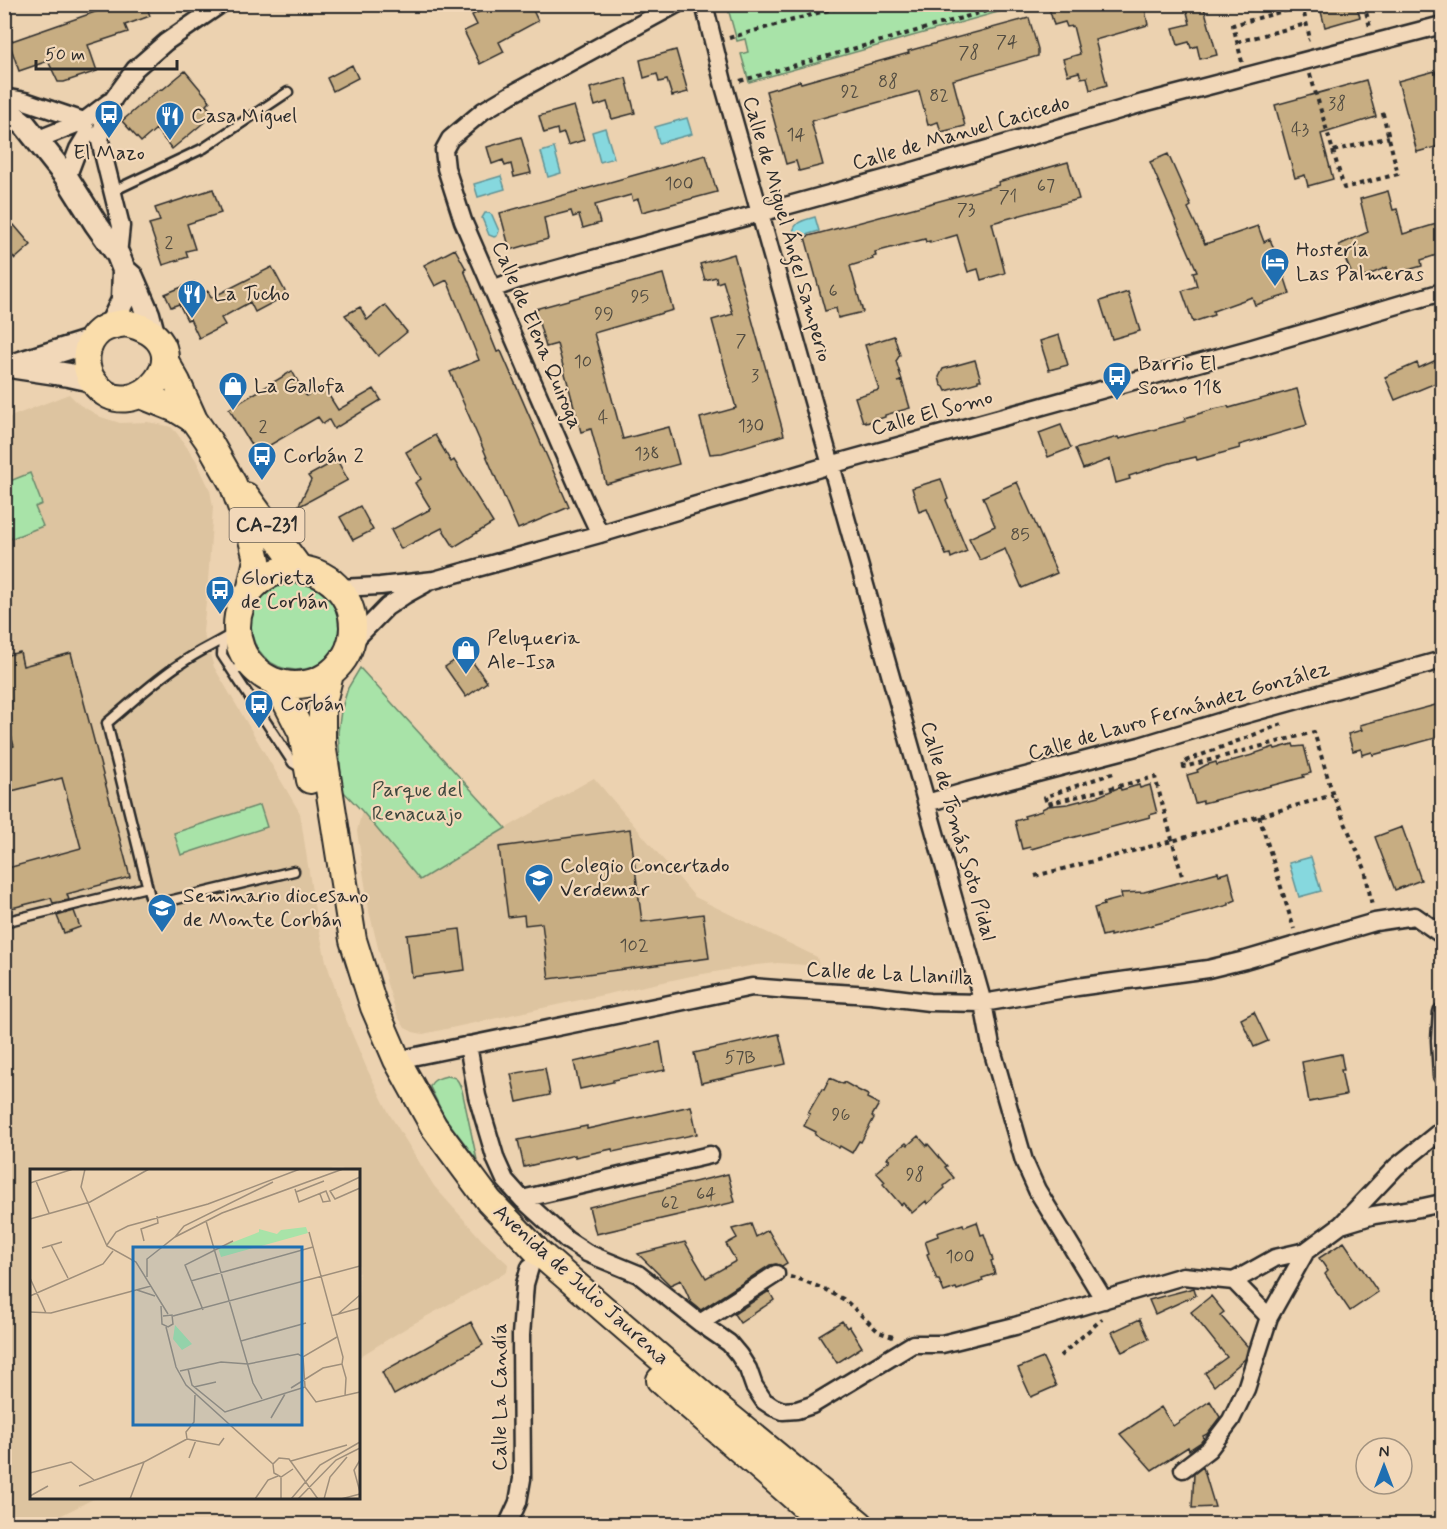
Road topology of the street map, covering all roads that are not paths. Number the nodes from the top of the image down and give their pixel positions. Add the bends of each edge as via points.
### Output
1 (220, 4) edge
2 (677, 4) edge
3 (704, 4) edge
4 (1443, 25) edge
5 (288, 92) dead end
6 (4, 97) edge
7 (114, 98) junction
8 (4, 108) edge
9 (84, 121) junction
10 (36, 140) junction
11 (67, 178) junction
12 (113, 191) junction
13 (760, 214) junction
14 (121, 262) junction
15 (492, 289) junction
16 (1443, 292) edge
17 (111, 325) junction
18 (153, 333) junction
19 (91, 341) junction
20 (165, 361) junction
21 (8, 366) edge
22 (92, 381) junction
23 (141, 395) junction
24 (194, 420) junction
25 (830, 465) junction
26 (233, 484) junction
27 (600, 534) junction
28 (299, 568) junction
29 (434, 580) junction
30 (251, 587) junction
31 (339, 588) junction
32 (230, 635) junction
33 (351, 644) junction
34 (1443, 660) edge
35 (242, 668) junction
36 (330, 674) junction
37 (276, 682) junction
38 (309, 772) junction
39 (927, 803) junction
40 (294, 871) dead end
41 (147, 887) junction
42 (4, 922) edge
43 (1443, 935) edge
44 (983, 1003) junction
45 (1443, 1012) edge
46 (468, 1045) junction
47 (397, 1060) junction
48 (1443, 1076) edge
49 (1443, 1130) edge
50 (710, 1155) dead end
51 (522, 1199) junction
52 (1443, 1203) edge
53 (1341, 1225) junction
54 (1306, 1251) junction
55 (530, 1267) junction
56 (776, 1274) road end
57 (1234, 1281) junction
58 (1104, 1300) junction
59 (1269, 1317) junction
60 (700, 1323) junction
61 (1183, 1469) dead end
62 (508, 1524) edge
63 (825, 1524) edge
64 (860, 1524) edge

1 - 7 street via 135,69
2 - 15 street, Calle de Elena Quiroga via 483,111 450,139 444,150 446,168
3 - 13 street, Calle de Miguel Ángel Samperio
4 - 13 street, Calle de Manuel Cacicedo via 1143,103
5 - 12 lane via 204,148
6 - 9 street
7 - 9 street
7 - 12 street via 104,117 100,141
8 - 10 main road
9 - 10 street
9 - 11 street via 87,134
10 - 11 main road
11 - 14 main road
12 - 14 street via 121,226
13 - 15 street, Calle de Manuel Cacicedo
13 - 25 street, Calle de Miguel Ángel Samperio
14 - 17 main road via 123,300
14 - 18 main road via 132,277
15 - 27 street, Calle de Elena Quiroga
16 - 25 street, Calle El Somo
17 - 18 main road via 126,322
17 - 19 main road, CA-231
18 - 20 main road, CA-231 via 164,350
19 - 21 main road, CA-231
19 - 22 main road via 86,361
20 - 23 main road via 154,385
20 - 24 main road, CA-231
21 - 22 main road, CA-231
22 - 23 main road, CA-231 via 106,394 127,398
23 - 24 main road, CA-231
24 - 26 main road, CA-231
25 - 27 street, Calle El Somo
25 - 39 street, Calle de Tomás Soto Pidal
26 - 28 main road, CA-231
26 - 30 main road, CA-231 via 257,560
27 - 29 street, Calle El Somo
28 - 30 main road via 279,571
28 - 31 main road via 328,578
29 - 31 street, Calle El Somo
29 - 33 street, Calle El Somo via 387,607
30 - 32 main road
31 - 33 main road via 350,605 354,624
32 - 35 main road via 238,641 243,654
32 - 41 lane via 179,664 107,723
33 - 36 main road
34 - 39 street, Calle de Lauro Fernández González
35 - 37 main road
35 - 38 lane via 293,764
36 - 37 main road via 313,683
36 - 47 main road, Avenida de Julio Jaurena via 322,706 322,744 347,910 374,1006
37 - 38 main road, Avenida de Julio Jaurena via 302,733
38 - 55 main road, Avenida de Julio Jaurena via 329,908 364,1028 419,1137 483,1220
39 - 44 street, Calle de Tomás Soto Pidal
40 - 41 lane via 152,905
41 - 42 lane
43 - 44 street, Calle de La Llanilla via 1415,916 1376,922 1208,969
44 - 46 street, Calle de La Llanilla via 752,987
44 - 58 street, Calle de Tomás Soto Pidal via 991,1046 1024,1161 1037,1190
45 - 48 street
46 - 47 street, Calle de La Llanilla
46 - 51 street via 477,1096 496,1160 505,1180
47 - 64 main road, Avenida de Julio Jaurena via 440,1136 489,1201 538,1252
49 - 53 street via 1396,1167
50 - 51 street
51 - 60 street via 567,1240 587,1253 638,1274
52 - 53 street
53 - 54 street
54 - 57 street via 1275,1258
54 - 59 street
55 - 62 street, Calle La Candía via 520,1335 522,1479 518,1502
55 - 63 main road, Avenida de Julio Jaurena
56 - 60 street
57 - 58 street via 1183,1276
57 - 59 street
58 - 60 street via 942,1344 913,1344 812,1405 783,1411 764,1401 729,1342
59 - 61 street via 1246,1389 1231,1420 1209,1449

